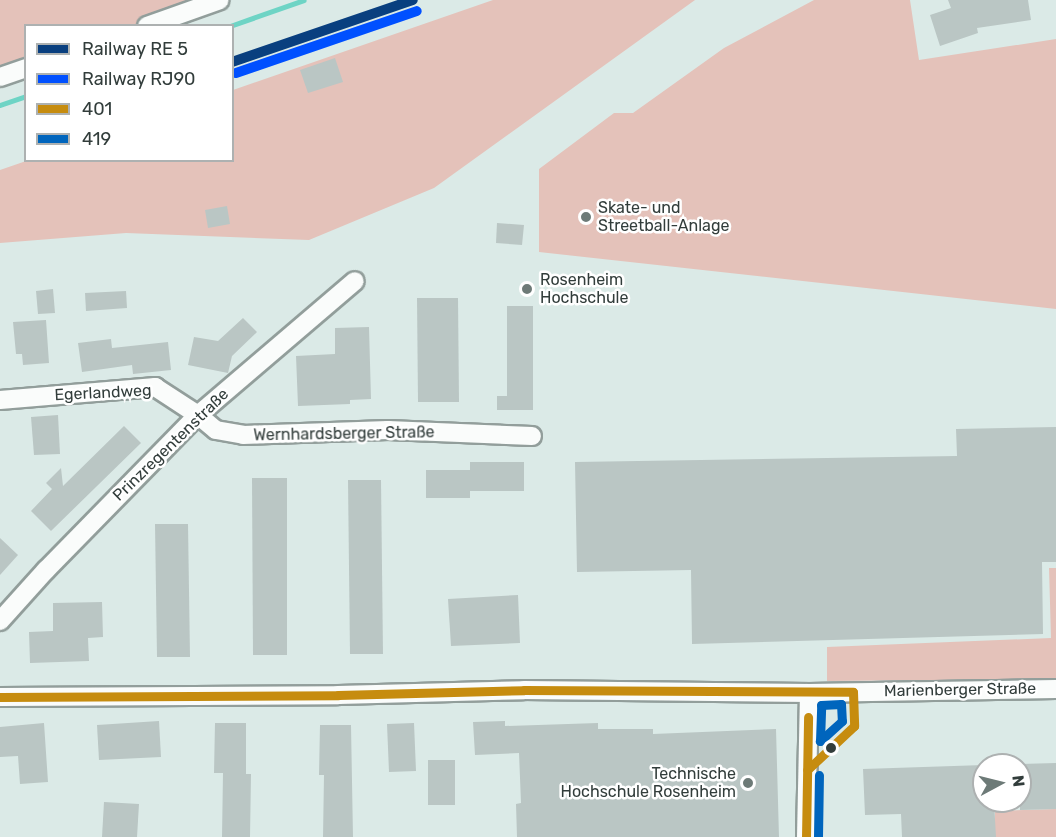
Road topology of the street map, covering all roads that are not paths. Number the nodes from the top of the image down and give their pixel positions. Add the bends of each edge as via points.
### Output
1 (220, 0) edge
2 (153, 24) edge
3 (24, 69) edge
4 (0, 77) edge
5 (355, 281) dead end
6 (0, 400) edge
7 (198, 415) junction
8 (532, 436) dead end
9 (0, 621) edge
10 (1056, 689) edge
11 (809, 693) junction
12 (0, 697) edge
13 (806, 837) edge

1 - 2 street
3 - 4 street
5 - 7 street, Prinzregentenstraße
6 - 7 street, Egerlandweg via 154,387
7 - 8 street, Wernhardsberger Straße via 216,430 243,435 388,430
7 - 9 street, Prinzregentenstraße
10 - 11 street, Marienberger Straße
11 - 12 street, Marienberger Straße via 524,690
11 - 13 street

